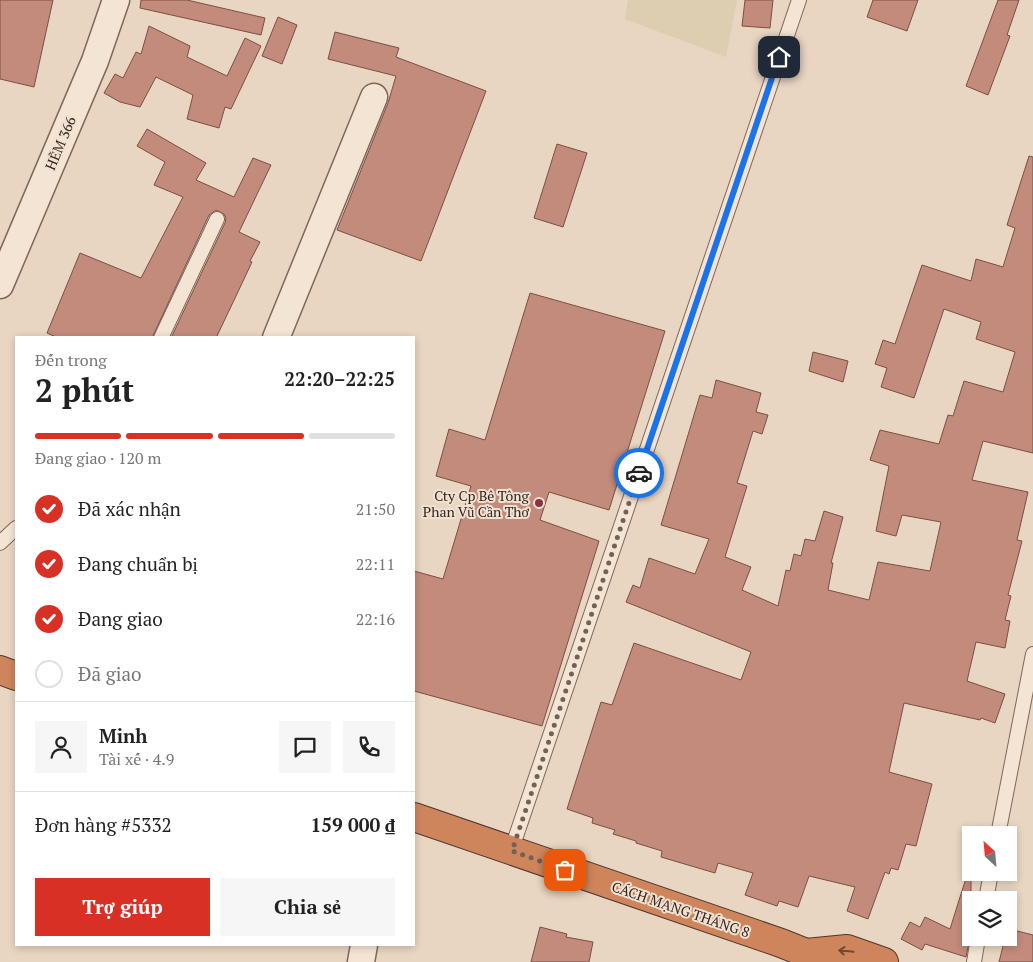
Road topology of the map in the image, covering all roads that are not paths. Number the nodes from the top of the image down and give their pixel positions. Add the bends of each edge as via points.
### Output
1 (116, 0) edge
2 (798, 0) edge
3 (374, 97) dead end
4 (217, 219) dead end
5 (0, 285) edge
6 (162, 336) edge
7 (277, 336) edge
8 (15, 529) edge
9 (0, 543) edge
10 (1033, 654) edge
11 (0, 670) edge
12 (15, 676) edge
13 (415, 817) edge
14 (1000, 826) edge
15 (512, 851) junction
16 (364, 946) edge
17 (977, 946) edge
18 (811, 957) edge
19 (361, 962) edge
20 (884, 962) edge
21 (974, 962) edge

1 - 5 street, HẼM 366 via 95,61
2 - 15 lane
3 - 7 street
4 - 6 lane
8 - 9 lane
10 - 14 lane
11 - 12 highway
13 - 15 highway, CÁCH MẠNG THÁNG 8
15 - 18 highway, CÁCH MẠNG THÁNG 8
16 - 19 street
17 - 21 lane
20 -> 18 highway, CÁCH MẠNG THÁNG 8 via 847,949

